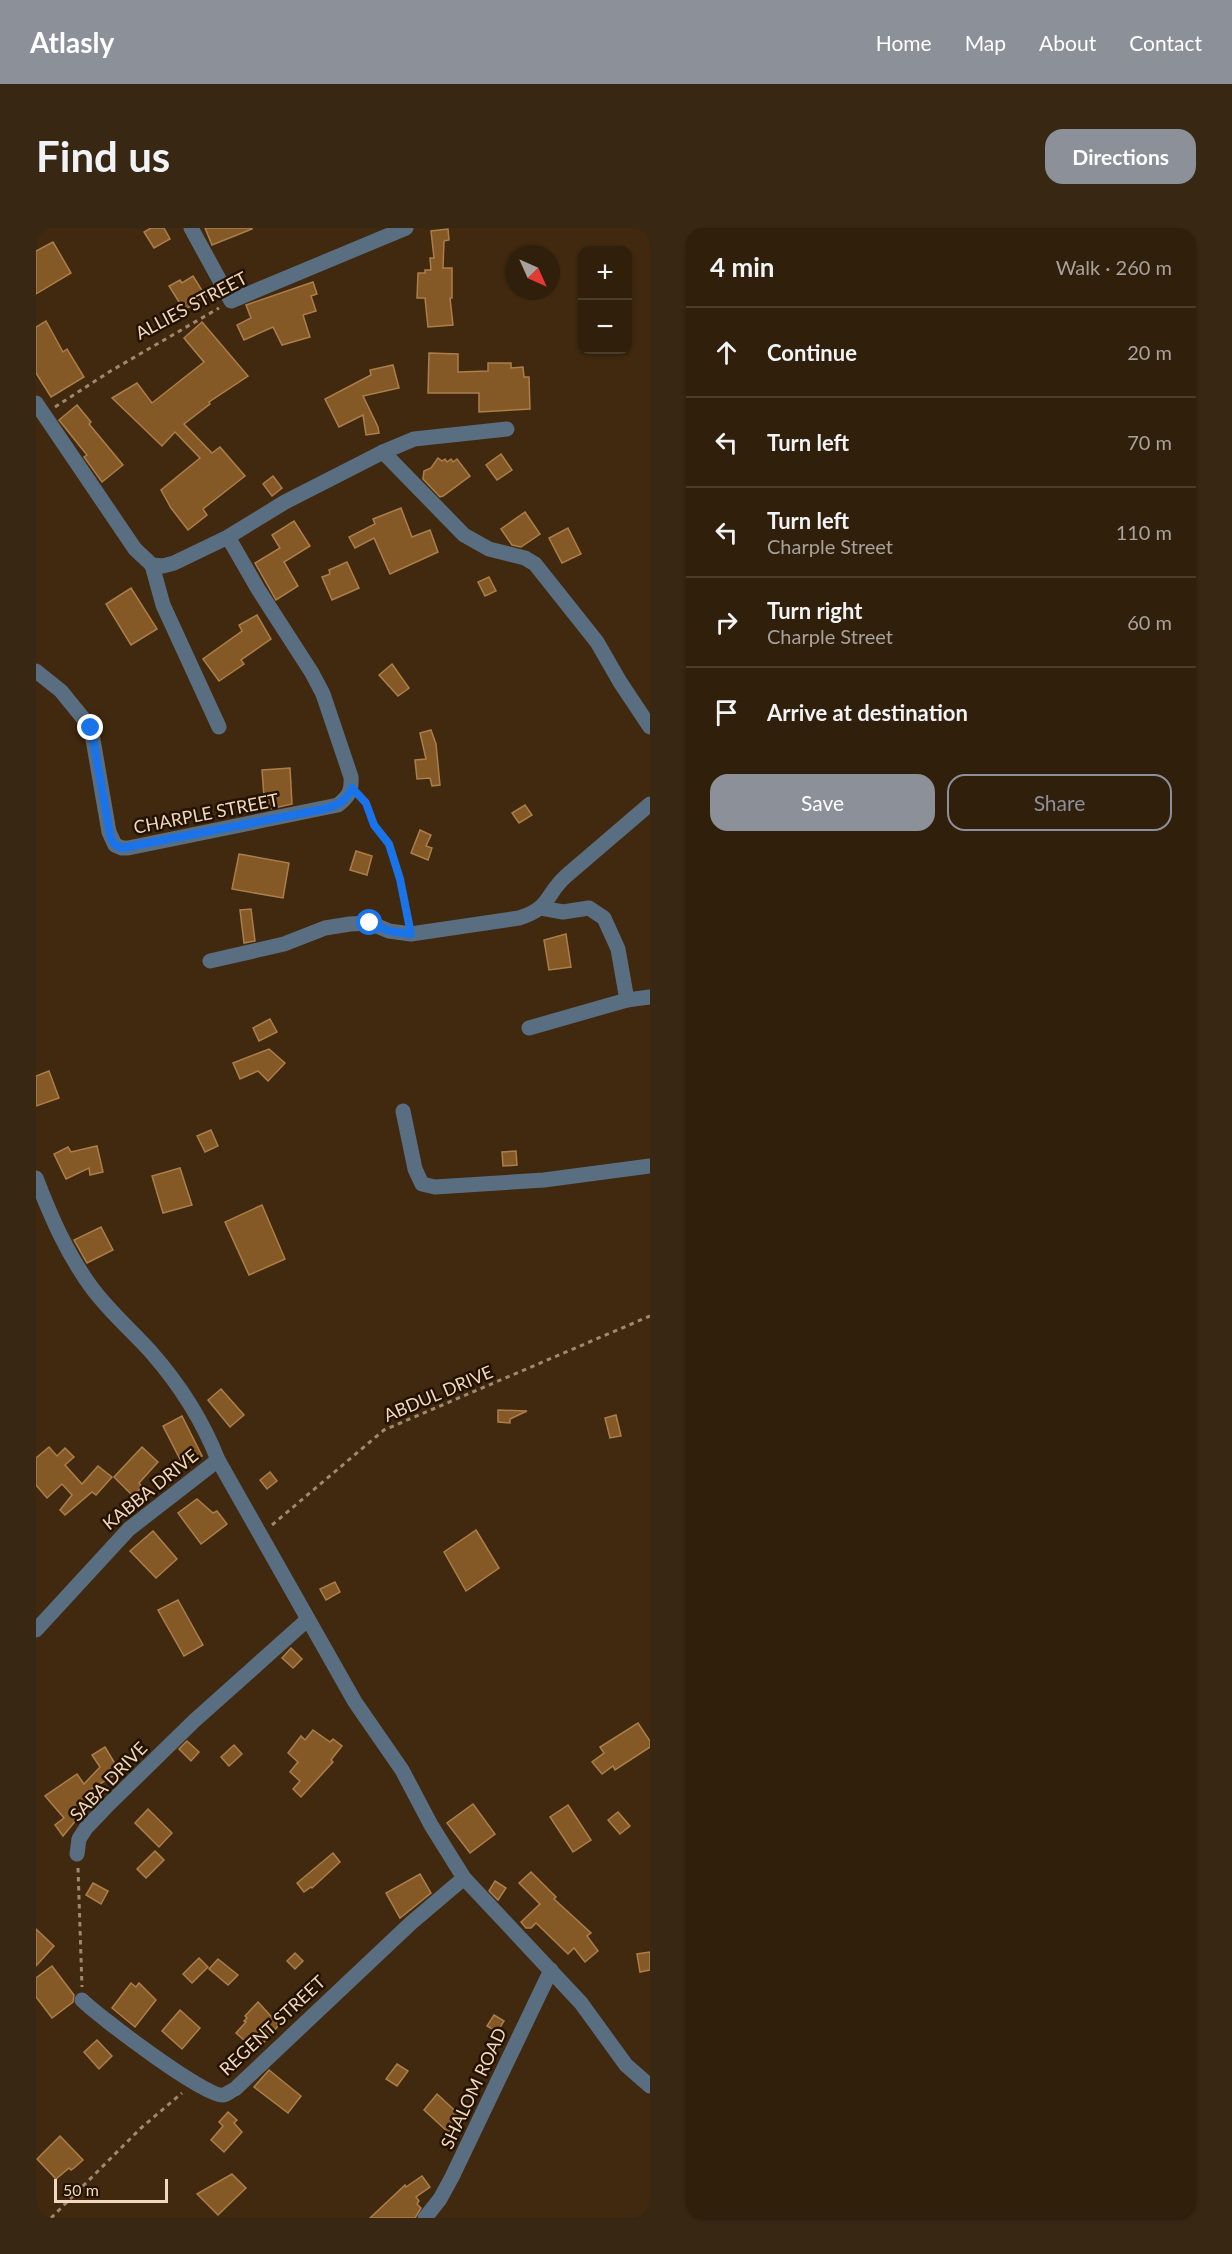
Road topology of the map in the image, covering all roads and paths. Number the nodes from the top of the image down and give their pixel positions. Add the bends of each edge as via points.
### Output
1 (191, 228) edge
2 (406, 228) edge
3 (231, 301) junction
4 (38, 412) edge
5 (507, 429) dead end
6 (382, 452) junction
7 (228, 537) junction
8 (152, 565) junction
9 (36, 671) edge
10 (219, 727) dead end
11 (650, 727) edge
12 (352, 788) junction
13 (650, 804) edge
14 (541, 909) junction
15 (411, 934) junction
16 (210, 962) dead end
17 (650, 997) edge
18 (627, 1000) junction
19 (529, 1028) dead end
20 (403, 1111) dead end
21 (650, 1166) edge
22 (36, 1178) edge
23 (36, 1213) edge
24 (52, 1219) junction
25 (650, 1316) edge
26 (218, 1460) junction
27 (261, 1535) junction
28 (307, 1620) junction
29 (36, 1630) edge
30 (77, 1854) joint
31 (464, 1878) junction
32 (551, 1970) junction
33 (82, 2000) joint
34 (195, 2083) junction
35 (650, 2086) edge
36 (51, 2218) edge
37 (424, 2218) edge

1 - 3 street
2 - 3 street, ALLIES STREET
3 - 4 path, ALLIES STREET
4 - 8 street via 135,549
5 - 6 street via 414,439
6 - 7 street via 285,502
6 - 11 street via 464,535 489,549 535,564 597,642
7 - 8 street via 174,563
7 - 12 street via 323,694
8 - 10 street via 163,605
9 - 12 street, CHARPLE STREET via 61,691 91,728 111,839 122,848 324,809 338,805
12 - 15 path via 366,803 374,825 389,844
13 - 14 street via 556,885
14 - 15 street via 519,918
14 - 18 street via 563,912 589,908 604,918 618,949
15 - 16 street via 370,923 350,924
17 - 18 street
18 - 19 street
20 - 21 street via 422,1184 435,1187 544,1180
22 - 24 street
23 - 24 street
24 - 26 street via 93,1290 176,1381 208,1434
25 - 27 path, ABDUL DRIVE via 384,1430
26 - 27 street
26 - 29 street, KABBA DRIVE via 129,1528
27 - 28 street
28 - 30 street, SABA DRIVE via 194,1721 106,1807 79,1839
28 - 31 street via 355,1702 402,1770
30 - 33 path
31 - 32 street
31 - 34 street, REGENT STREET via 235,2089 223,2095
32 - 35 street via 581,2003 626,2065
32 - 37 street, SHALOM ROAD via 452,2177
33 - 34 street via 108,2024
34 - 36 path via 141,2128

